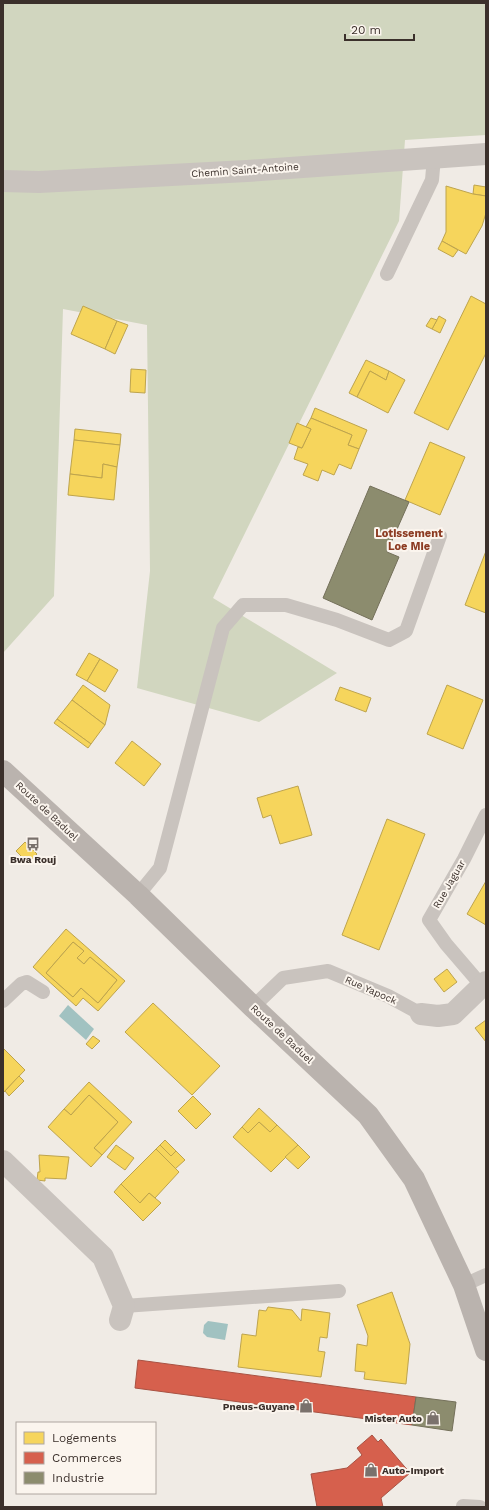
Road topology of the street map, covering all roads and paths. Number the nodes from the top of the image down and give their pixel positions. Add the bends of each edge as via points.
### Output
1 (486, 154) edge
2 (434, 157) junction
3 (3, 181) edge
4 (387, 274) dead end
5 (440, 536) dead end
6 (3, 771) edge
7 (486, 815) edge
8 (138, 895) junction
9 (484, 984) edge
10 (43, 992) dead end
11 (3, 1001) edge
12 (253, 1007) junction
13 (421, 1014) joint
14 (3, 1161) edge
15 (486, 1275) edge
16 (464, 1285) junction
17 (339, 1291) dead end
18 (122, 1313) joint
19 (486, 1350) edge
20 (463, 1506) edge
21 (480, 1507) edge

1 - 2 street, Chemin Saint-Antoine
2 - 3 street, Chemin Saint-Antoine via 231,172 38,182
2 - 4 lane via 432,180
5 - 8 lane via 406,630 389,640 337,620 286,605 243,605 223,628 160,868
6 - 8 main road, Route de Baduel
7 - 9 lane, Rue Jaguar via 429,920 446,944
8 - 12 main road, Route de Baduel
9 - 13 street, Rue Yapock via 452,1014
10 - 11 lane via 27,982 21,984
12 - 13 lane, Rue Yapock via 283,978 328,971 388,996
12 - 16 main road, Route de Baduel via 368,1115 414,1179
14 - 18 street via 103,1257
15 - 16 lane
16 - 19 main road, Route de Baduel
17 - 18 lane
20 - 21 lane

